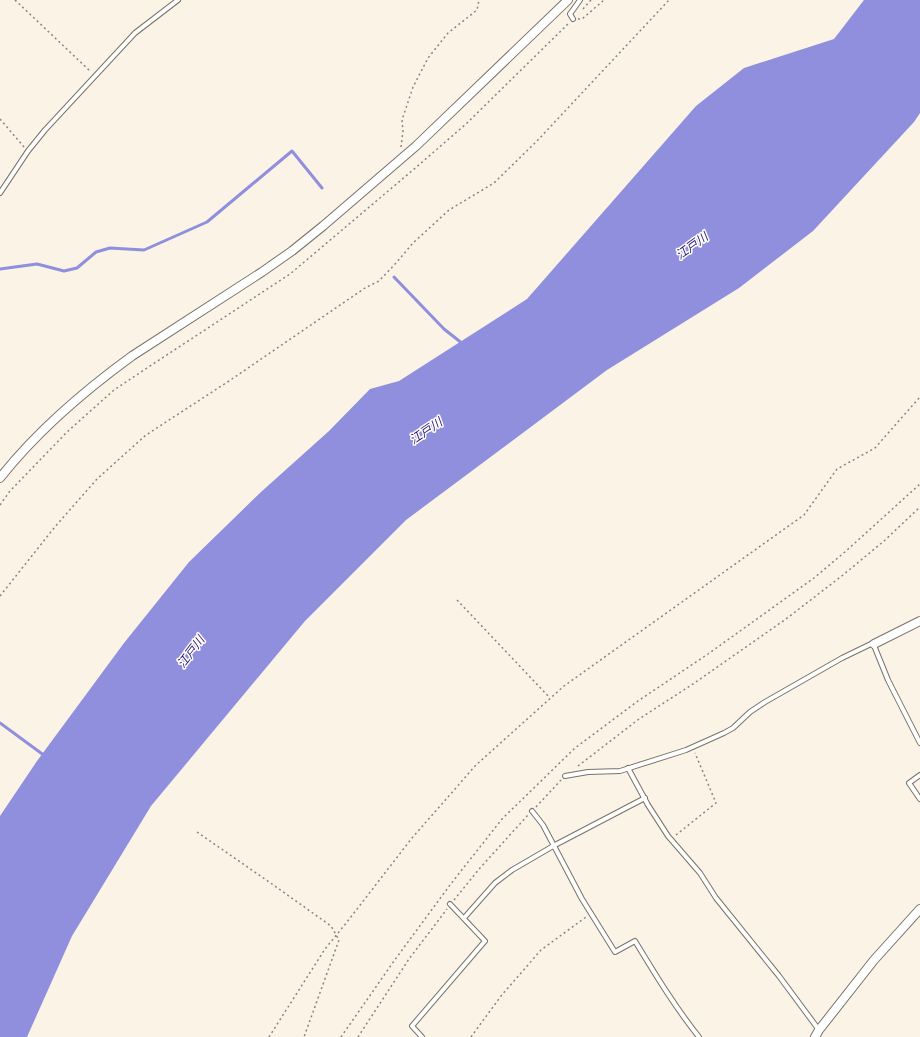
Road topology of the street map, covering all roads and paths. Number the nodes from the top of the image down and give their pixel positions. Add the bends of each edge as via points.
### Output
1 (15, 0) edge
2 (178, 0) edge
3 (479, 0) edge
4 (568, 0) edge
5 (580, 0) edge
6 (604, 0) edge
7 (669, 0) edge
8 (572, 19) joint
9 (96, 76) junction
10 (0, 119) edge
11 (28, 151) junction
12 (398, 162) junction
13 (0, 193) edge
14 (920, 397) edge
15 (0, 478) edge
16 (920, 484) edge
17 (920, 507) edge
18 (846, 551) dead end
19 (0, 596) edge
20 (457, 600) dead end
21 (920, 621) edge
22 (874, 644) junction
23 (550, 698) junction
24 (920, 743) edge
25 (693, 747) junction
26 (578, 766) dead end
27 (628, 768) junction
28 (920, 775) edge
29 (565, 776) dead end
30 (645, 798) junction
31 (920, 799) edge
32 (532, 811) dead end
33 (197, 832) dead end
34 (670, 840) junction
35 (555, 845) junction
36 (450, 904) dead end
37 (920, 909) edge
38 (591, 913) junction
39 (464, 918) junction
40 (336, 934) junction
41 (817, 1034) edge
42 (269, 1037) edge
43 (304, 1037) edge
44 (422, 1037) edge
45 (471, 1037) edge
46 (699, 1037) edge

1 - 9 path
2 - 9 lane via 135,33
3 - 12 path via 477,10 448,33 428,58 413,87 402,120 403,131
4 - 12 street
5 - 8 lane via 570,14
6 - 8 path via 582,19
7 - 19 path via 494,183 449,210 413,243 379,281 146,435 98,479 54,528
9 - 11 lane
10 - 11 path
11 - 13 lane
12 - 15 street via 292,252 107,374 57,417
14 - 23 path via 875,448 837,469 804,515
16 - 18 path
17 - 26 path via 884,541 786,619 639,719
20 - 23 path
21 - 22 street
22 - 24 lane via 888,680
22 - 25 lane via 842,658 764,702 733,728
23 - 40 path via 476,765 412,838
25 - 27 lane
25 - 34 path via 716,803
27 - 29 lane
27 - 30 lane
28 - 31 lane via 909,782
30 - 34 lane
30 - 35 lane
32 - 35 lane
33 - 40 path via 331,926
34 - 41 lane via 700,873 716,898 779,976
35 - 38 lane
35 - 39 lane via 501,878
36 - 39 lane
37 - 41 street via 874,960
38 - 45 path via 534,958 501,996
38 - 46 lane via 615,952 635,941
39 - 44 lane via 485,941 412,1026
40 - 42 path
40 - 43 path via 339,940

